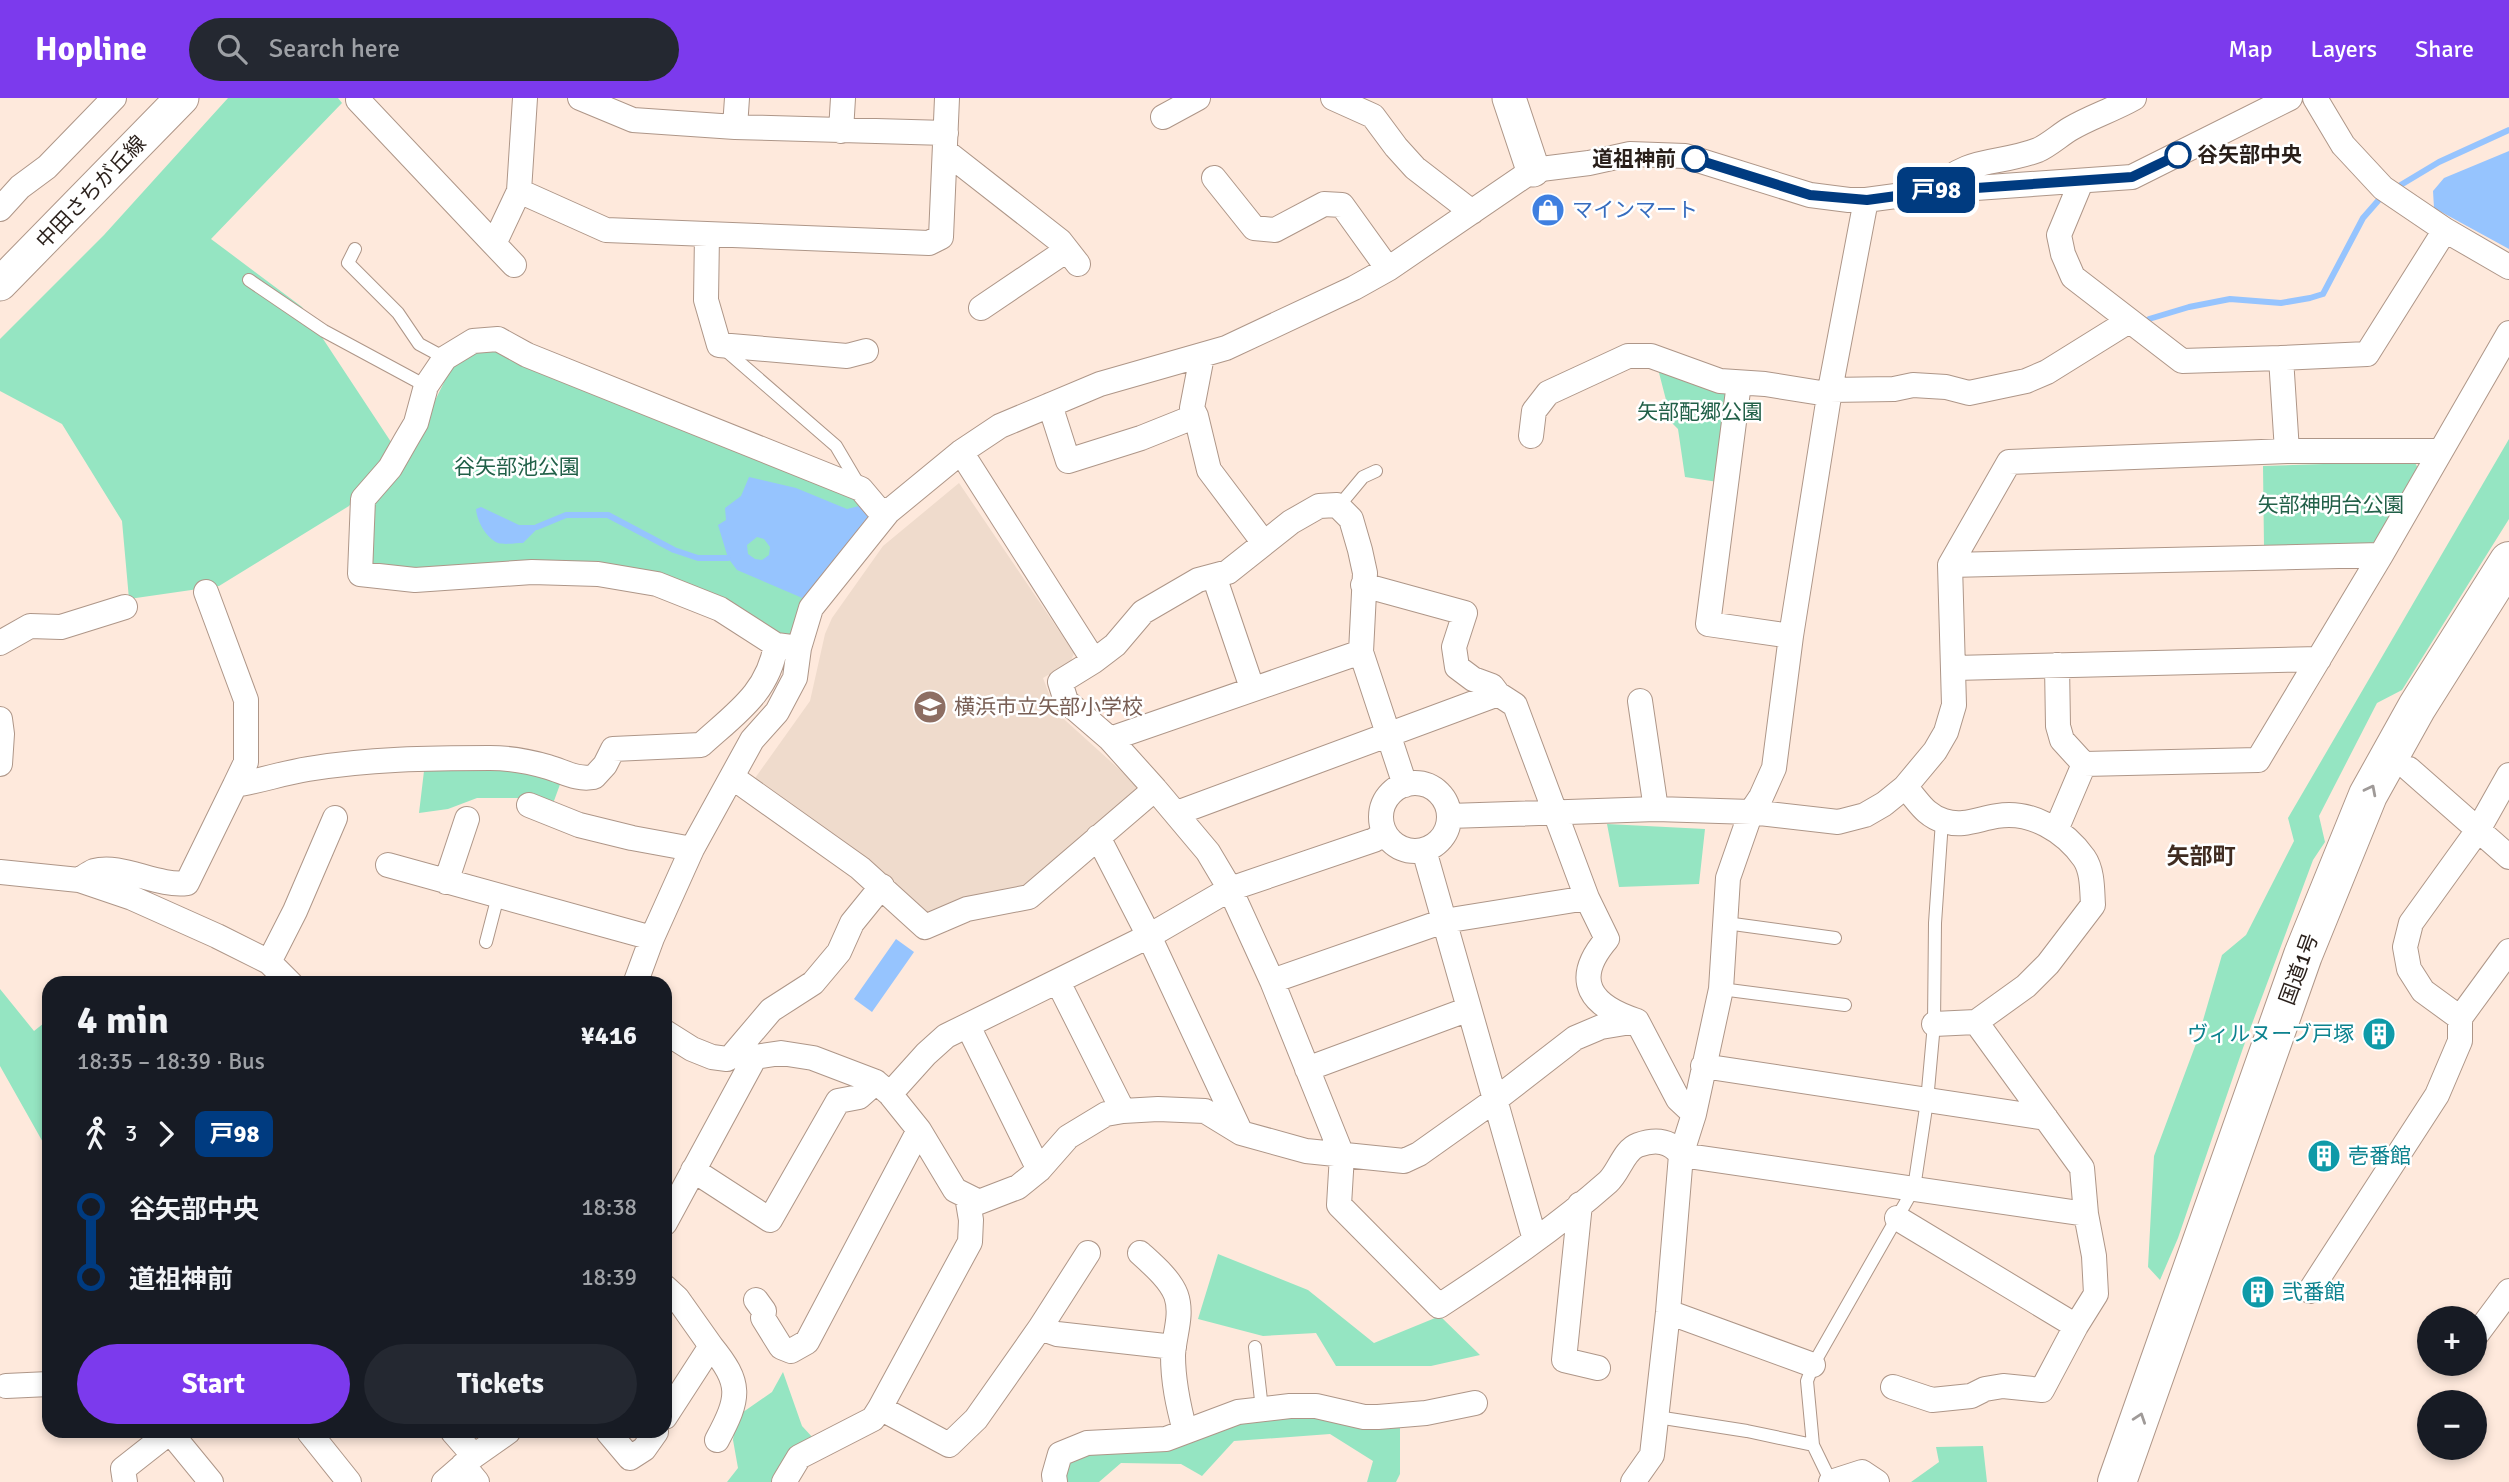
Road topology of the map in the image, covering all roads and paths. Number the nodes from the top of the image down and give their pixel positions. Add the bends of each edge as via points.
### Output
1 (114, 98) edge
2 (182, 98) edge
3 (525, 98) edge
4 (580, 98) edge
5 (737, 98) edge
6 (843, 98) edge
7 (947, 98) edge
8 (1198, 98) edge
9 (1333, 98) edge
10 (1509, 98) edge
11 (2134, 98) edge
12 (2290, 98) edge
13 (2315, 98) edge
14 (358, 100) dead end
15 (634, 109) edge
16 (1163, 117) dead end
17 (735, 127) junction
18 (841, 131) junction
19 (945, 142) junction
20 (1533, 170) junction
21 (1214, 178) dead end
22 (2081, 182) junction
23 (519, 191) junction
24 (1933, 191) junction
25 (1867, 200) junction
26 (0, 209) edge
27 (1472, 212) junction
28 (2445, 230) junction
29 (708, 235) junction
30 (494, 244) junction
31 (355, 249) dead end
32 (514, 265) dead end
33 (2509, 267) edge
34 (1388, 269) junction
35 (249, 280) dead end
36 (0, 285) edge
37 (987, 298) dead end
38 (2129, 321) junction
39 (2509, 333) edge
40 (719, 345) junction
41 (1202, 356) junction
42 (444, 358) junction
43 (2281, 358) junction
44 (853, 360) dead end
45 (1739, 383) junction
46 (426, 386) junction
47 (1830, 390) junction
48 (1050, 405) junction
49 (1196, 416) junction
50 (1531, 436) dead end
51 (2287, 451) junction
52 (2440, 451) junction
53 (961, 452) junction
54 (1376, 471) dead end
55 (861, 489) junction
56 (1338, 507) junction
57 (888, 512) junction
58 (1264, 543) junction
59 (2381, 555) junction
60 (2509, 561) edge
61 (1950, 565) junction
62 (1214, 576) junction
63 (1363, 585) junction
64 (206, 592) dead end
65 (125, 607) dead end
66 (2509, 607) edge
67 (1791, 636) junction
68 (0, 643) edge
69 (788, 646) junction
70 (1362, 652) junction
71 (2319, 659) junction
72 (1094, 661) junction
73 (2057, 665) junction
74 (1955, 668) junction
75 (1252, 688) junction
76 (1498, 694) junction
77 (1640, 702) dead end
78 (0, 719) edge
79 (1387, 736) junction
80 (1110, 739) junction
81 (0, 756) edge
82 (0, 764) edge
83 (2084, 764) junction
84 (2409, 769) junction
85 (2509, 775) edge
86 (732, 777) junction
87 (235, 785) junction
88 (1405, 785) junction
89 (1905, 787) junction
90 (1155, 789) junction
91 (529, 805) dead end
92 (1656, 809) junction
93 (1555, 812) junction
94 (1751, 812) junction
95 (1177, 813) junction
96 (1449, 816) junction
97 (335, 818) dead end
98 (467, 819) dead end
99 (1942, 821) junction
100 (2056, 830) junction
101 (2478, 830) junction
102 (1385, 832) junction
103 (1098, 837) junction
104 (692, 849) junction
105 (1424, 850) junction
106 (2509, 857) edge
107 (388, 865) dead end
108 (0, 873) edge
109 (79, 880) junction
110 (446, 882) junction
111 (882, 886) junction
112 (1230, 889) junction
113 (498, 896) junction
114 (1587, 898) junction
115 (1444, 921) junction
116 (1727, 923) junction
117 (1149, 936) junction
118 (652, 938) junction
119 (1835, 938) dead end
120 (486, 942) dead end
121 (2509, 951) edge
122 (269, 962) junction
123 (283, 976) edge
124 (638, 976) edge
125 (1272, 981) junction
126 (1058, 982) junction
127 (1721, 989) junction
128 (1845, 1006) dead end
129 (1469, 1009) junction
130 (2460, 1018) junction
131 (1637, 1021) junction
132 (1976, 1022) junction
133 (1934, 1024) junction
134 (968, 1026) junction
135 (672, 1036) edge
136 (744, 1056) junction
137 (1703, 1066) junction
138 (1307, 1069) junction
139 (883, 1088) junction
140 (1495, 1100) junction
141 (1927, 1101) junction
142 (1123, 1111) junction
143 (1693, 1114) junction
144 (2046, 1118) junction
145 (919, 1130) junction
146 (1241, 1133) junction
147 (1342, 1155) junction
148 (1681, 1155) junction
149 (693, 1170) junction
150 (1038, 1170) junction
151 (1914, 1188) junction
152 (967, 1196) junction
153 (672, 1202) edge
154 (1580, 1204) junction
155 (2086, 1214) junction
156 (1897, 1218) junction
157 (1535, 1240) junction
158 (1088, 1253) dead end
159 (1140, 1253) dead end
160 (2310, 1291) dead end
161 (2509, 1291) edge
162 (672, 1293) edge
163 (756, 1300) dead end
164 (1668, 1312) junction
165 (2487, 1321) edge
166 (2076, 1326) junction
167 (1040, 1328) junction
168 (711, 1346) junction
169 (1174, 1347) junction
170 (1255, 1347) dead end
171 (1813, 1365) junction
172 (1598, 1368) dead end
173 (42, 1384) edge
174 (6, 1386) dead end
175 (1893, 1387) dead end
176 (1475, 1403) dead end
177 (672, 1406) edge
178 (880, 1408) junction
179 (1262, 1409) junction
180 (1657, 1417) junction
181 (1185, 1431) junction
182 (162, 1438) edge
183 (175, 1438) edge
184 (314, 1438) edge
185 (456, 1438) edge
186 (502, 1438) edge
187 (613, 1438) edge
188 (652, 1438) edge
189 (718, 1440) dead end
190 (1813, 1445) junction
191 (471, 1468) edge
192 (125, 1482) edge
193 (211, 1482) edge
194 (349, 1482) edge
195 (444, 1482) edge
196 (784, 1482) edge
197 (1055, 1482) edge
198 (1633, 1482) edge
199 (1830, 1482) edge
200 (1877, 1482) edge
201 (2117, 1482) edge
202 (2145, 1482) edge

1 - 26 street
2 - 36 street, 中田さちが丘線
3 - 23 street
4 - 15 street
5 - 17 street
6 - 18 street
7 - 19 street
8 - 16 street
9 - 27 street via 1373,116 1415,168
10 - 20 street
11 - 24 street via 2039,150 1962,168
12 - 22 street via 2132,177
13 - 28 street via 2343,145 2387,191
14 - 30 street
15 - 17 street
17 - 18 street
18 - 19 street
19 - 29 street via 941,237 929,243
19 - 37 street via 1073,257
20 - 25 street via 1630,154 1685,156 1810,195
20 - 27 street
21 - 34 street via 1254,228 1275,230 1324,204 1342,205
22 - 24 street
22 - 38 street via 2059,235 2063,254 2073,277
23 - 29 street via 606,230
23 - 30 street
24 - 25 street
25 - 47 street
27 - 34 street
28 - 33 street
28 - 43 street via 2367,354
29 - 40 street via 706,300
30 - 32 street
31 - 42 lane via 348,263 398,313 419,344
34 - 41 street
35 - 46 lane via 324,331
38 - 43 street via 2182,361
38 - 47 street via 2047,372 2014,383 1969,393 1913,385
39 - 52 street
40 - 44 street
40 - 55 lane via 836,446
41 - 48 street via 1100,384
41 - 49 street via 1192,408
42 - 46 street
42 - 55 street via 474,341 498,339 527,355
43 - 51 street
45 - 47 street via 1821,393
45 - 50 street via 1720,381 1651,356 1628,356 1548,393 1534,411
45 - 67 street via 1708,624
46 - 69 street via 416,423 390,468 363,499 360,574 415,580 532,572 598,574 657,584 720,609
47 - 67 street
48 - 49 street via 1068,461
48 - 53 street via 1000,426
49 - 58 street via 1209,470
51 - 52 street
51 - 61 street via 2009,462
52 - 59 street
53 - 57 street
53 - 72 street
54 - 56 lane via 1363,477
55 - 57 street via 877,508
56 - 58 street via 1319,506
56 - 63 street via 1351,519 1365,573
57 - 69 street via 811,608
58 - 62 street via 1228,572
59 - 61 street
59 - 71 street
201 -> 60 highway, 国道1号 via 2303,955 2368,794
61 - 74 street
62 - 72 street via 1198,580 1143,612 1115,645
62 - 75 street
63 - 70 street
63 - 76 street via 1465,613 1454,647 1457,667
64 - 87 street via 246,700 246,762
65 - 68 street via 61,627 30,626
66 - 84 highway, 国道1号
67 - 94 street via 1773,768
69 - 86 street via 795,678
69 - 87 street via 760,689 701,745 613,749 594,777 581,779 547,767 494,758 423,759 305,769
70 - 75 street
70 - 79 street
71 - 73 street
71 - 83 street via 2258,760
72 - 80 street via 1060,682 1066,701
73 - 74 street
73 - 83 street via 2058,726 2062,740
74 - 89 street via 1954,705 1947,732
75 - 80 street
76 - 79 street
76 - 93 street via 1516,705
77 - 92 street
78 - 81 street
79 - 88 street
79 - 95 street
80 - 90 street
81 - 82 street
83 - 100 street
84 - 101 street
84 - 202 highway, 国道1号 via 2351,886
85 - 101 street
86 - 104 street
86 - 111 street
87 - 109 street via 187,883 174,885 114,870 95,871
88 - 96 street via 1435,790
88 - 102 street via 1394,791 1382,810
89 - 94 street via 1865,815 1838,822
89 - 99 street via 1922,809
90 - 95 street
90 - 103 street
91 - 104 street via 579,825
92 - 93 street
92 - 94 street
93 - 96 street
93 - 114 street
94 - 116 street via 1728,878
95 - 112 street
96 - 105 street via 1443,837
97 - 122 street
98 - 110 street
99 - 100 street via 1958,824 2015,815 2034,818
99 - 133 lane
100 - 132 street via 2085,860 2094,905 2026,986
101 - 106 street
101 - 130 street via 2411,923 2405,947 2409,969 2423,991
102 - 105 street via 1401,848
102 - 112 street via 1374,840
103 - 111 street via 1029,897 967,909 925,927
103 - 117 street
104 - 118 street
105 - 115 street
107 - 110 street
108 - 109 street
109 - 122 street via 132,898
110 - 113 street
111 - 136 street via 852,923 839,952 813,983 771,1010
112 - 117 street
112 - 125 street
113 - 118 street
113 - 120 lane
114 - 115 street
114 - 131 street via 1606,939 1588,969 1590,986 1607,1009
115 - 125 street
115 - 129 street
116 - 119 lane
116 - 127 street
117 - 126 street
117 - 146 street
118 - 124 street
121 - 130 street
122 - 123 street
125 - 138 street
126 - 134 street
126 - 142 street
127 - 128 lane
127 - 137 street
129 - 138 street
129 - 140 street
130 - 160 street via 2460,1041 2437,1095
131 - 140 street via 1601,1027 1575,1038
131 - 143 street via 1678,1099
132 - 133 street
132 - 144 street
133 - 141 lane
134 - 139 street via 946,1036
134 - 150 street
135 - 136 street via 712,1057
136 - 139 street via 781,1053 813,1058
136 - 149 street
137 - 141 street
137 - 143 street
138 - 147 street
139 - 145 street
139 - 149 street via 838,1101 770,1220
140 - 147 street via 1404,1161
140 - 157 street
141 - 144 street
141 - 151 lane
142 - 146 street via 1205,1111
142 - 150 street via 1106,1114 1068,1137
143 - 148 street
144 - 155 street via 2082,1168
145 - 152 street via 955,1190
145 - 163 street via 807,1342 791,1351 781,1348
146 - 147 street via 1306,1151
147 - 157 street via 1339,1205 1439,1307
148 - 151 street
148 - 154 street via 1665,1141 1636,1145 1610,1180
148 - 164 street
149 - 153 street
150 - 152 street via 1018,1187 979,1202
151 - 155 street
151 - 156 lane
152 - 178 street via 970,1242
154 - 157 street
154 - 172 street via 1564,1360
155 - 166 street via 2096,1294
156 - 166 street
156 - 171 lane
158 - 167 street
159 - 169 street via 1175,1295 1179,1322
161 - 165 street
162 - 168 street
164 - 171 street
164 - 180 street
166 - 175 street via 2042,1390 2003,1386 1971,1396 1932,1400
167 - 169 street via 1057,1334
167 - 178 street via 976,1419 949,1446
168 - 177 street
168 - 189 street via 735,1382 730,1415
169 - 181 street via 1174,1390
170 - 179 lane
171 - 190 lane via 1807,1381
173 - 174 street
176 - 179 street via 1378,1417 1316,1406
178 - 196 street via 873,1419 799,1457
179 - 181 street via 1238,1412
180 - 190 lane
180 - 198 street via 1652,1455
181 - 197 street via 1166,1439 1087,1443 1060,1454
182 - 192 street via 123,1469
183 - 193 street
184 - 194 street
185 - 191 street
186 - 191 street
187 - 188 street via 630,1458
190 - 199 lane
191 - 195 street
199 - 200 street via 1862,1472

